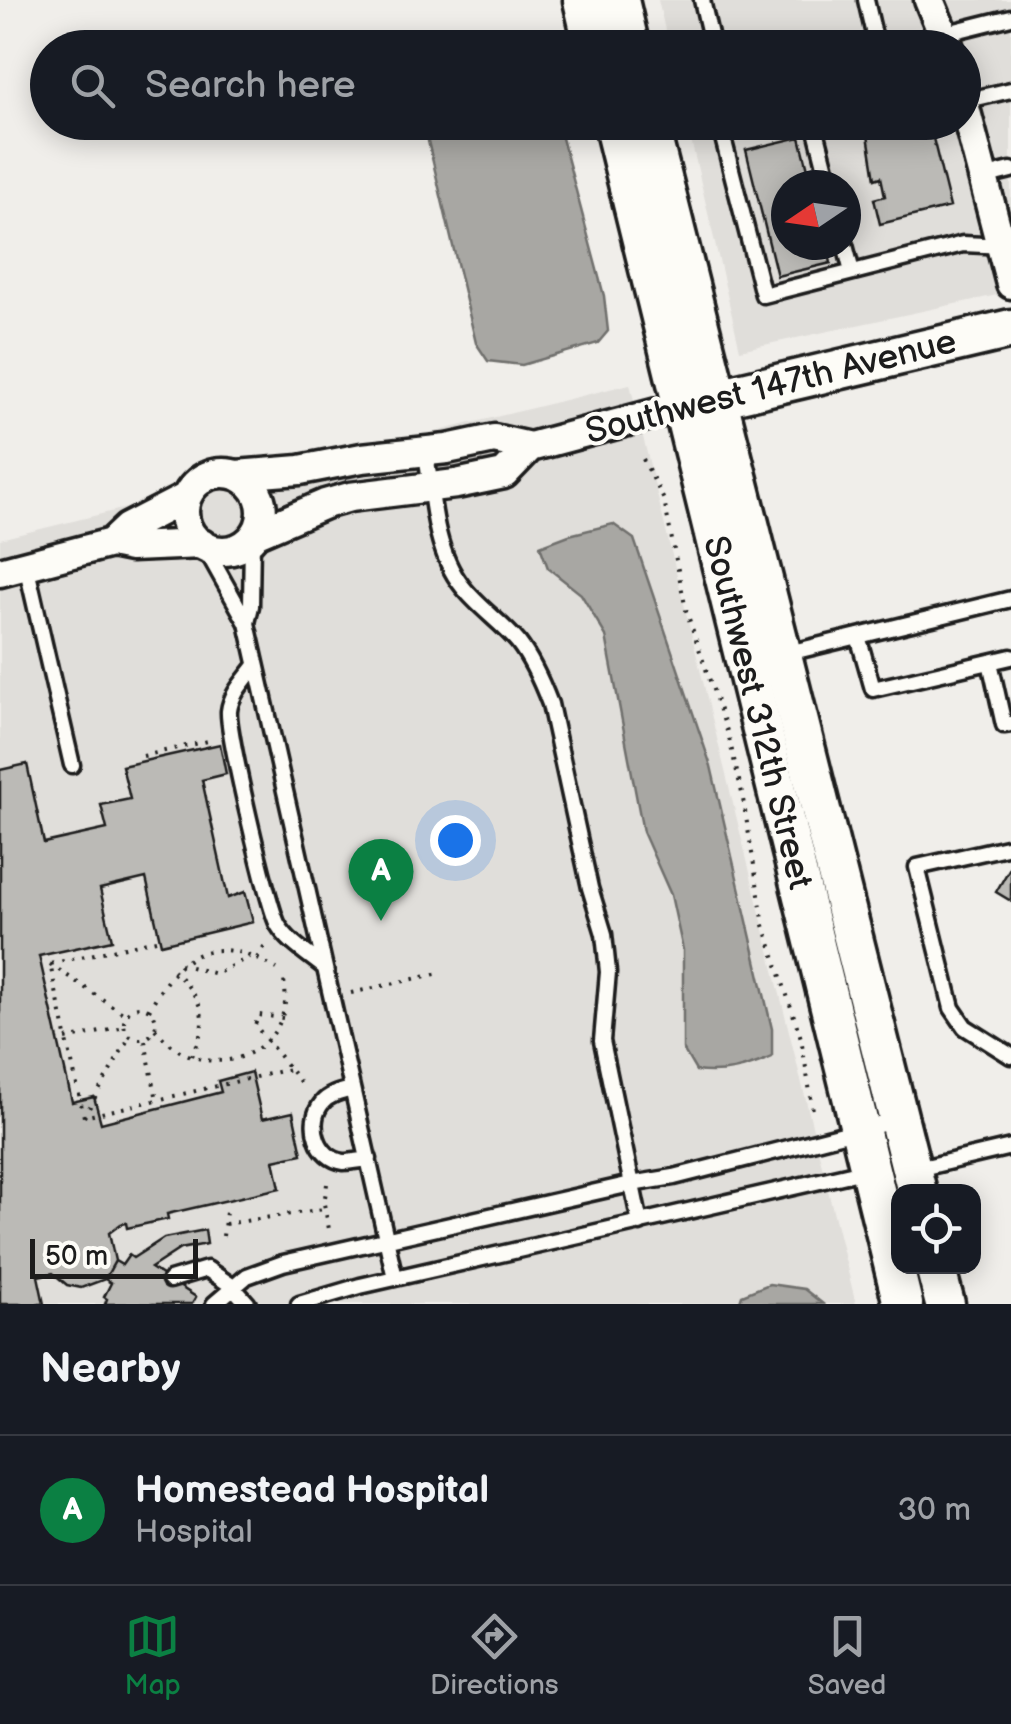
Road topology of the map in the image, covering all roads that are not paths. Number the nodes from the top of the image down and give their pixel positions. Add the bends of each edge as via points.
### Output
1 (583, 0) edge
2 (619, 0) edge
3 (702, 0) edge
4 (866, 0) edge
5 (929, 0) edge
6 (1011, 17) edge
7 (590, 30) edge
8 (626, 30) edge
9 (708, 30) edge
10 (873, 30) edge
11 (942, 30) edge
12 (976, 30) edge
13 (1011, 90) edge
14 (981, 98) edge
15 (617, 140) edge
16 (653, 140) edge
17 (723, 140) edge
18 (819, 140) edge
19 (974, 140) edge
20 (826, 170) edge
21 (1011, 170) edge
22 (983, 177) junction
23 (1006, 246) edge
24 (849, 260) edge
25 (852, 272) junction
26 (1011, 284) edge
27 (1011, 329) edge
28 (718, 398) junction
29 (680, 408) junction
30 (530, 447) junction
31 (426, 452) junction
32 (236, 475) junction
33 (431, 488) junction
34 (187, 496) junction
35 (254, 536) junction
36 (112, 542) junction
37 (203, 545) junction
38 (13, 569) edge
39 (1011, 599) edge
40 (247, 622) junction
41 (858, 636) junction
42 (783, 654) junction
43 (1011, 657) edge
44 (990, 662) junction
45 (256, 665) junction
46 (1011, 724) edge
47 (72, 765) dead end
48 (1011, 846) edge
49 (324, 968) junction
50 (1011, 1056) edge
51 (352, 1089) junction
52 (899, 1120) junction
53 (859, 1131) junction
54 (1011, 1147) edge
55 (369, 1160) junction
56 (897, 1170) edge
57 (631, 1184) junction
58 (640, 1223) junction
59 (386, 1240) junction
60 (937, 1274) edge
61 (394, 1278) junction
62 (170, 1280) dead end
63 (232, 1286) junction
64 (214, 1304) edge
65 (248, 1304) edge
66 (299, 1304) edge
67 (902, 1304) edge
68 (944, 1304) edge

1 - 7 main road
2 - 8 main road
3 - 9 lane
4 - 10 lane
5 - 11 street
6 - 12 lane
13 - 14 lane
15 - 29 main road, Southwest 312th Street
16 - 28 main road, Southwest 312th Street
17 - 25 lane via 762,295
18 - 20 lane
19 - 22 street
21 - 22 lane
22 - 23 street
23 - 25 lane via 963,244
23 - 26 street
24 - 25 lane
27 - 28 main road, Southwest 147th Avenue
28 - 29 main road, Southwest 147th Avenue
28 - 42 main road, Southwest 312th Street
29 - 30 street, Southwest 147th Avenue
29 - 53 main road, Southwest 312th Street
30 - 31 street, Southwest 147th Avenue via 494,439
30 - 33 street, Southwest 147th Avenue via 504,474
31 - 32 street, Southwest 147th Avenue
31 - 33 lane
32 - 34 street via 206,477
32 - 35 street via 258,495 262,515
33 - 35 street, Southwest 147th Avenue via 350,497
33 - 57 lane via 444,550 461,586 518,642 550,704 604,934 602,1041
34 - 36 street
34 - 37 street via 186,520
35 - 37 street via 235,549
35 - 40 lane
36 - 37 street
36 - 38 street
37 - 40 lane
38 - 47 lane
39 - 41 lane
40 - 45 lane
41 - 42 lane
41 - 44 lane via 872,688
42 - 52 main road, Southwest 312th Street
43 - 44 lane
44 - 46 lane via 1004,725
45 - 49 lane
45 - 49 lane via 229,708 238,764 274,917
48 - 50 lane via 917,867 952,1008 965,1027
49 - 51 lane
51 - 55 lane
51 - 55 lane via 323,1101 315,1132 334,1158
52 - 53 lane
52 - 56 main road, Southwest 312th Street
53 - 56 main road, Southwest 312th Street
53 - 57 lane
54 - 56 lane
55 - 59 lane
56 - 58 lane
56 - 67 main road, Southwest 312th Street
57 - 58 lane
57 - 59 lane
58 - 61 lane
59 - 61 lane
59 - 63 lane via 264,1268
60 - 68 main road
61 - 66 lane
62 - 63 lane via 206,1270
63 - 64 lane
63 - 65 lane

